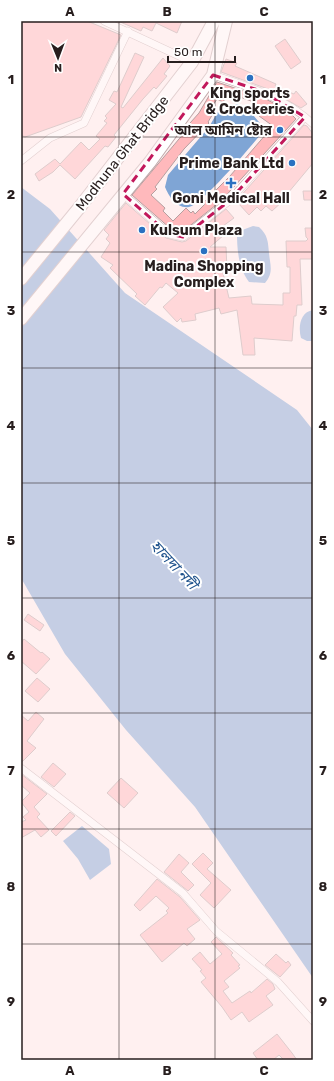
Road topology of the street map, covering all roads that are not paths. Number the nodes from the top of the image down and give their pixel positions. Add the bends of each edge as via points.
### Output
1 (104, 21) edge
2 (214, 21) edge
3 (226, 21) edge
4 (128, 31) junction
5 (192, 62) junction
6 (212, 75) junction
7 (310, 120) edge
8 (21, 161) edge
9 (123, 194) junction
10 (21, 279) edge
11 (21, 319) edge
12 (21, 768) edge
13 (313, 1021) edge

1 - 4 street
2 - 5 main road, Modhuna Ghat Bridge
3 - 6 main road
4 - 5 street
4 - 8 street via 84,123 50,138
5 - 10 main road, Modhuna Ghat Bridge
6 - 7 street via 261,91
6 - 9 main road, Modhuna Ghat Bridge via 150,162
7 - 9 street via 229,201 184,237 169,234
9 - 11 main road, Modhuna Ghat Bridge
12 - 13 street via 183,893 216,930 278,982

